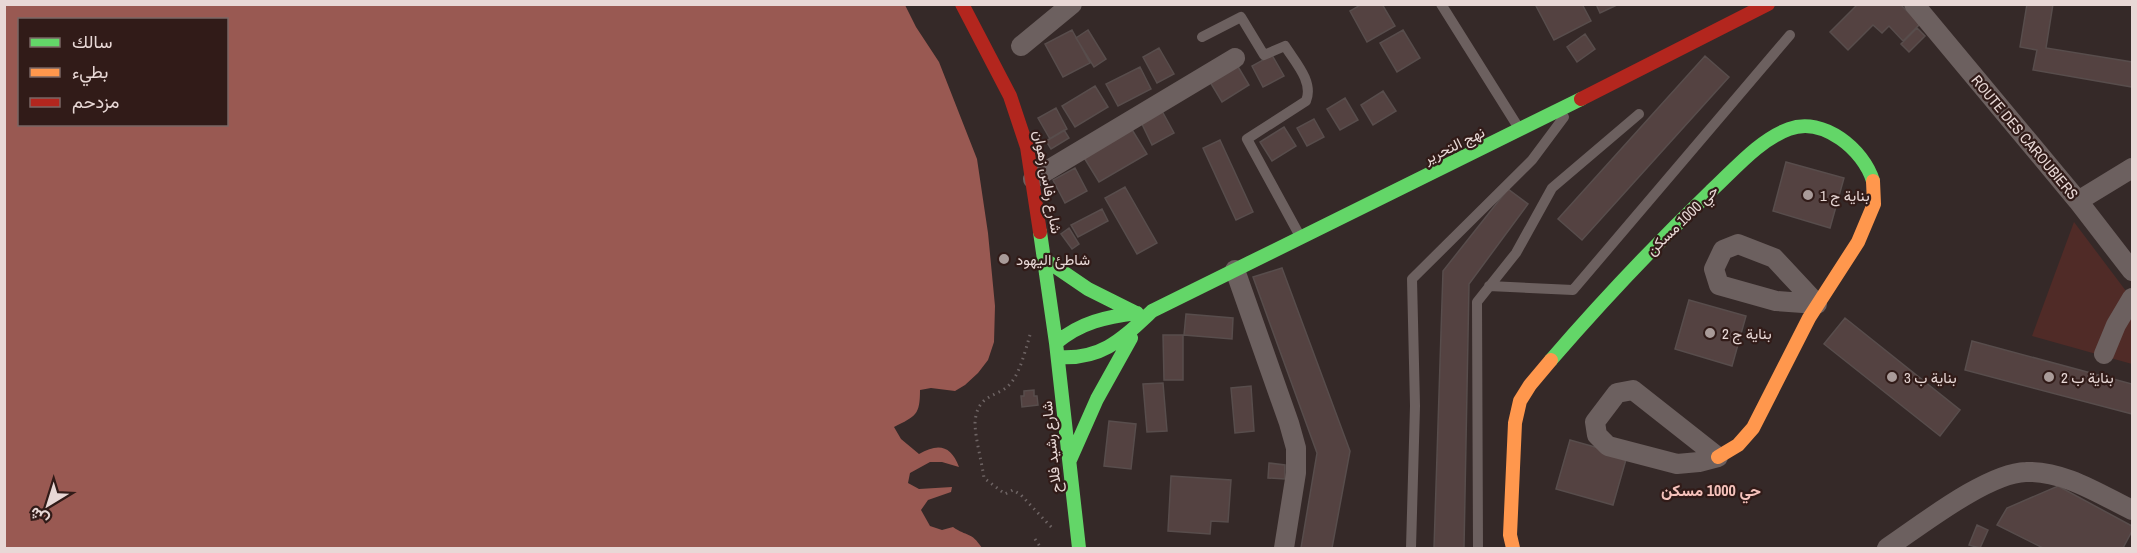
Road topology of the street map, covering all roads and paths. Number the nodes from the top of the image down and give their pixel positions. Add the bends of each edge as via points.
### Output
1 (962, 4) edge
2 (1072, 4) edge
3 (1440, 4) edge
4 (1768, 4) edge
5 (1914, 4) edge
6 (1790, 35) dead end
7 (1202, 38) dead end
8 (1021, 46) dead end
9 (1235, 58) dead end
10 (1576, 102) junction
11 (1639, 114) dead end
12 (1520, 130) junction
13 (2133, 168) edge
14 (1033, 179) junction
15 (2078, 201) junction
16 (1301, 238) junction
17 (1044, 259) junction
18 (1235, 270) junction
19 (2133, 271) edge
20 (1489, 286) junction
21 (2133, 298) edge
22 (1817, 304) junction
23 (1143, 315) junction
24 (1032, 330) dead end
25 (1057, 350) junction
26 (2104, 354) dead end
27 (1718, 457) junction
28 (1070, 462) junction
29 (2133, 510) edge
30 (1054, 530) dead end
31 (1035, 539) dead end
32 (1041, 549) edge
33 (1079, 549) edge
34 (1284, 549) edge
35 (1411, 549) edge
36 (1478, 549) edge
37 (1513, 549) edge
38 (1887, 549) edge

1 - 14 street, شارع رفاس زهوان via 1010,96
2 - 8 street
3 - 12 lane
4 - 10 street, نهج التحرير
5 - 15 street, ROUTE DES CAROUBIERS
6 - 20 lane via 1574,290
7 - 16 lane via 1241,17 1264,55 1285,46 1308,83 1306,101 1247,139
9 - 14 street
10 - 12 street, نهج التحرير
10 - 35 lane via 1532,160 1412,279 1415,406
11 - 20 lane via 1552,188 1516,253
12 - 16 street, نهج التحرير
13 - 15 street
14 - 17 street, شارع رفاس زهوان
15 - 19 street, ROUTE DES CAROUBIERS
16 - 18 street, نهج التحرير
17 - 23 street via 1088,289
17 - 25 street, شارع رفاس زهوان
18 - 23 street, نهج التحرير
18 - 34 street via 1296,448
20 - 36 lane via 1477,302
21 - 26 street
22 - 22 street via 1774,258 1738,244 1723,250 1714,269 1719,285 1776,301
22 - 27 street, حي 1000 مسكن via 1750,433
22 - 37 street, حي 1000 مسكن via 1864,229 1874,203 1872,175 1862,154 1843,139 1823,130 1798,126 1771,138 1654,245 1530,385 1520,401 1515,423 1510,535
23 - 25 street, نهج التحرير via 1091,321 1072,329
23 - 25 street, نهج التحرير via 1103,352 1081,359
23 - 28 street via 1097,399
24 - 30 path via 1010,386 986,398 975,422 984,478 1005,494 1013,490 1021,495
25 - 28 street, شارع رشيد فلاح
27 - 27 street, حي 1000 مسكن via 1633,390 1617,393 1595,422 1597,435 1608,446 1677,464
28 - 33 street, شارع رشيد فلاح
29 - 38 street via 2079,484 2025,471 1979,487
31 - 32 path

